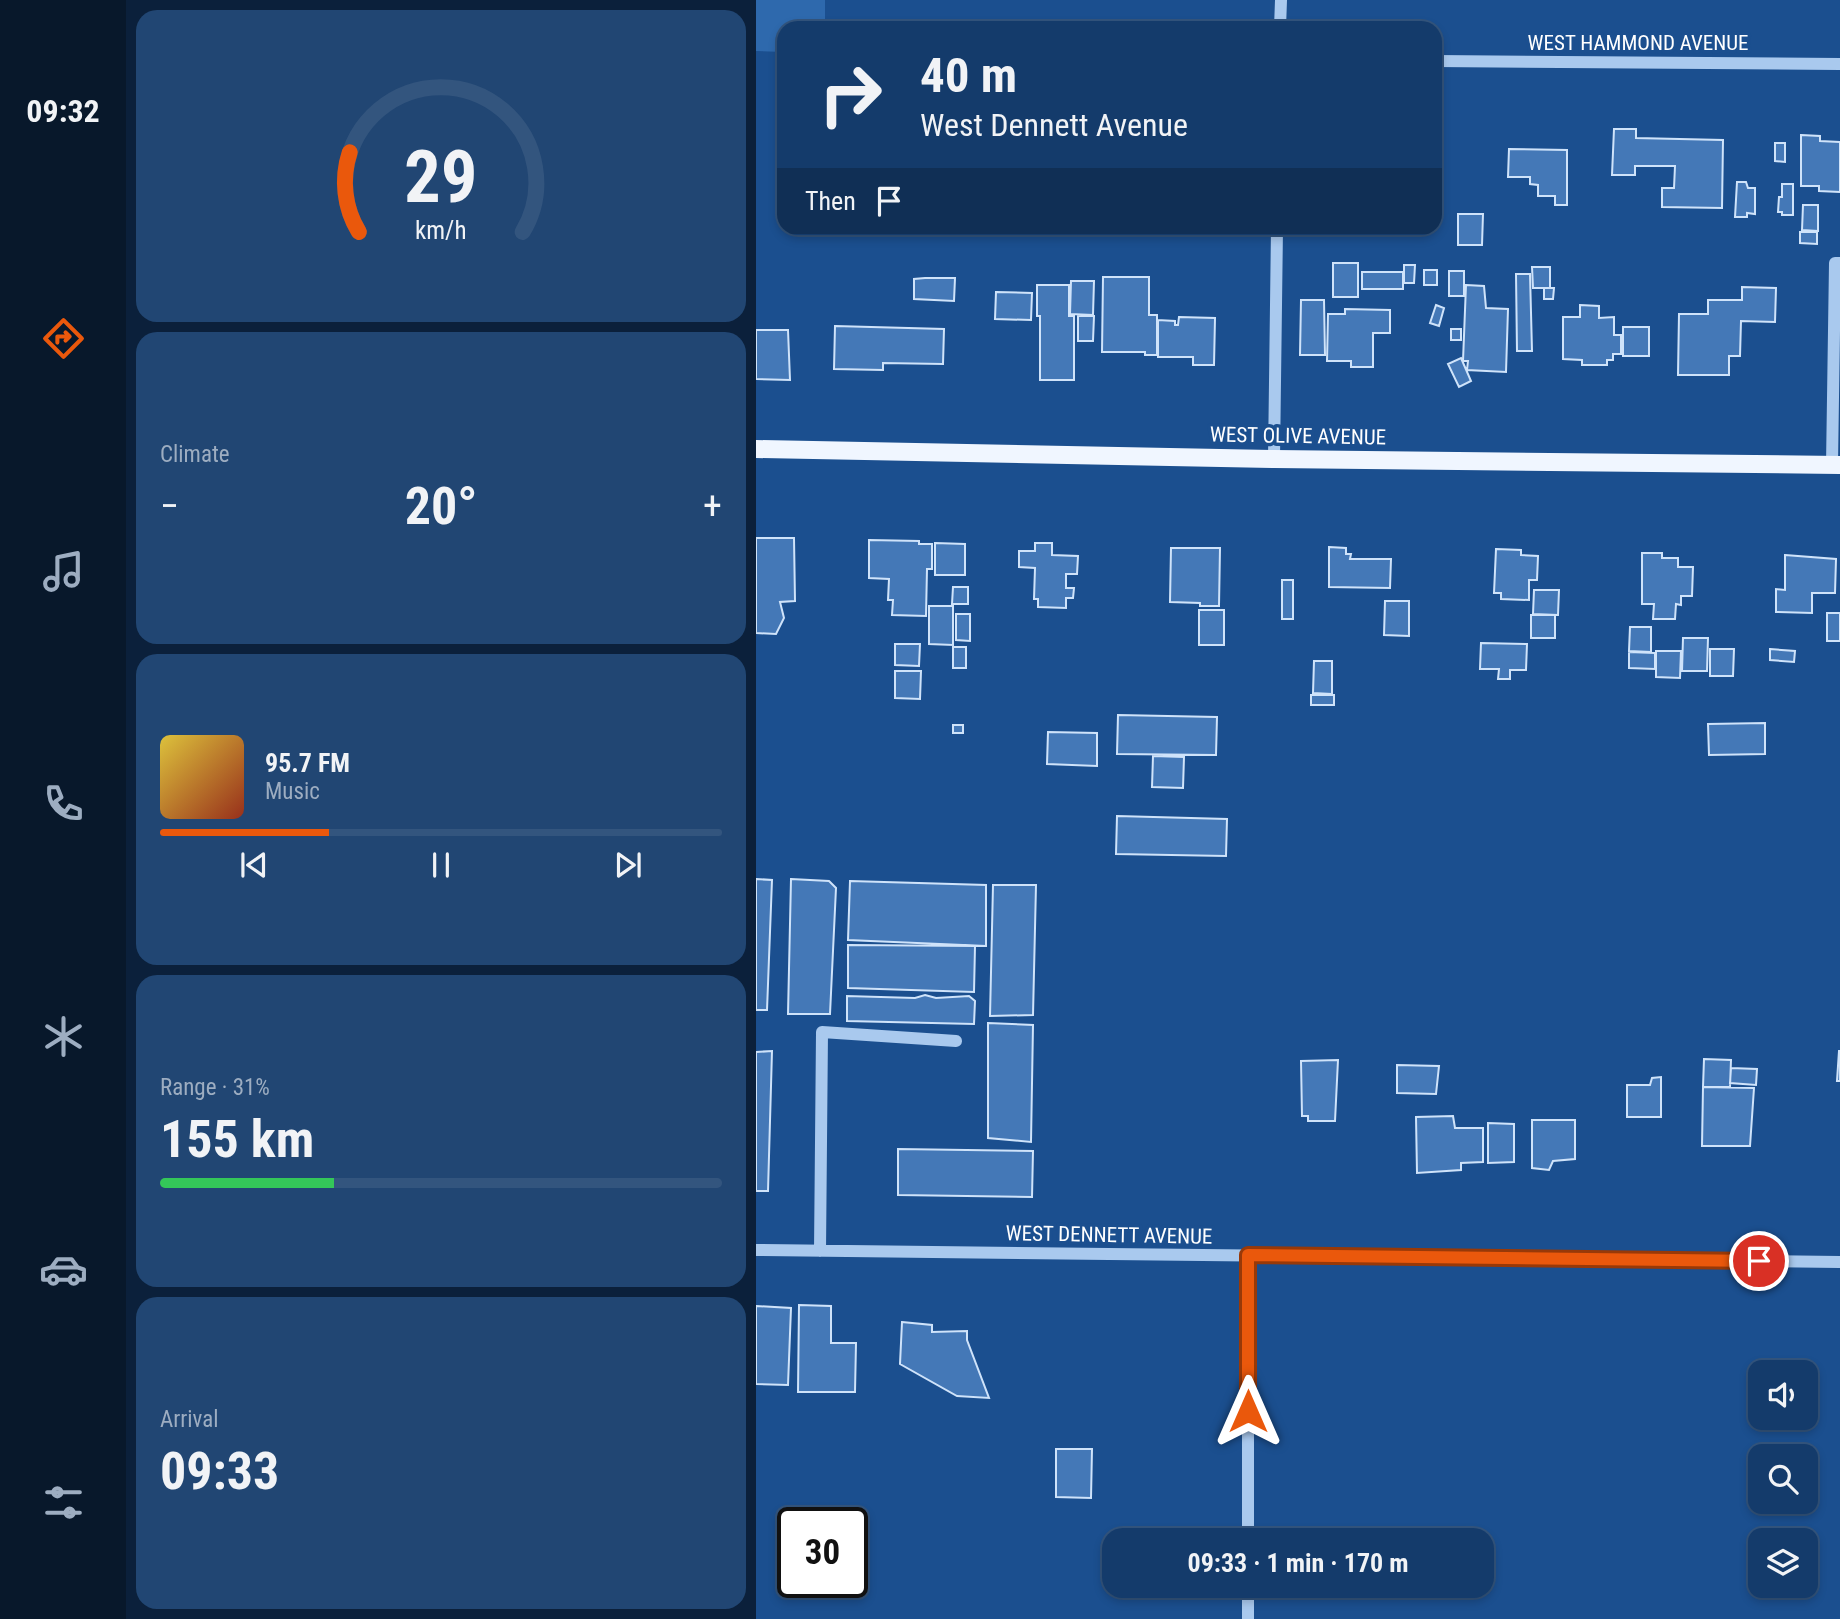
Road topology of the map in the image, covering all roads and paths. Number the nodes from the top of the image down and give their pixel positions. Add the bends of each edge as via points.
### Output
1 (1281, 0) edge
2 (1280, 21) edge
3 (1442, 61) edge
4 (1840, 64) edge
5 (1277, 235) edge
6 (1838, 263) edge
7 (756, 449) edge
8 (1274, 459) junction
9 (1836, 465) edge
10 (956, 1041) dead end
11 (756, 1250) edge
12 (820, 1251) junction
13 (1248, 1255) junction
14 (1840, 1262) edge
15 (1248, 1528) edge
16 (1248, 1598) edge
17 (1248, 1619) edge

1 - 2 street
3 - 4 street, WEST HAMMOND AVENUE
5 - 8 street
6 - 9 street
7 - 8 main road, WEST OLIVE AVENUE
8 - 9 main road, WEST OLIVE AVENUE
10 - 12 street via 822,1032
11 - 12 street, WEST DENNETT AVENUE
12 - 13 street, WEST DENNETT AVENUE
13 - 14 street, WEST DENNETT AVENUE
13 - 15 street
16 - 17 street

